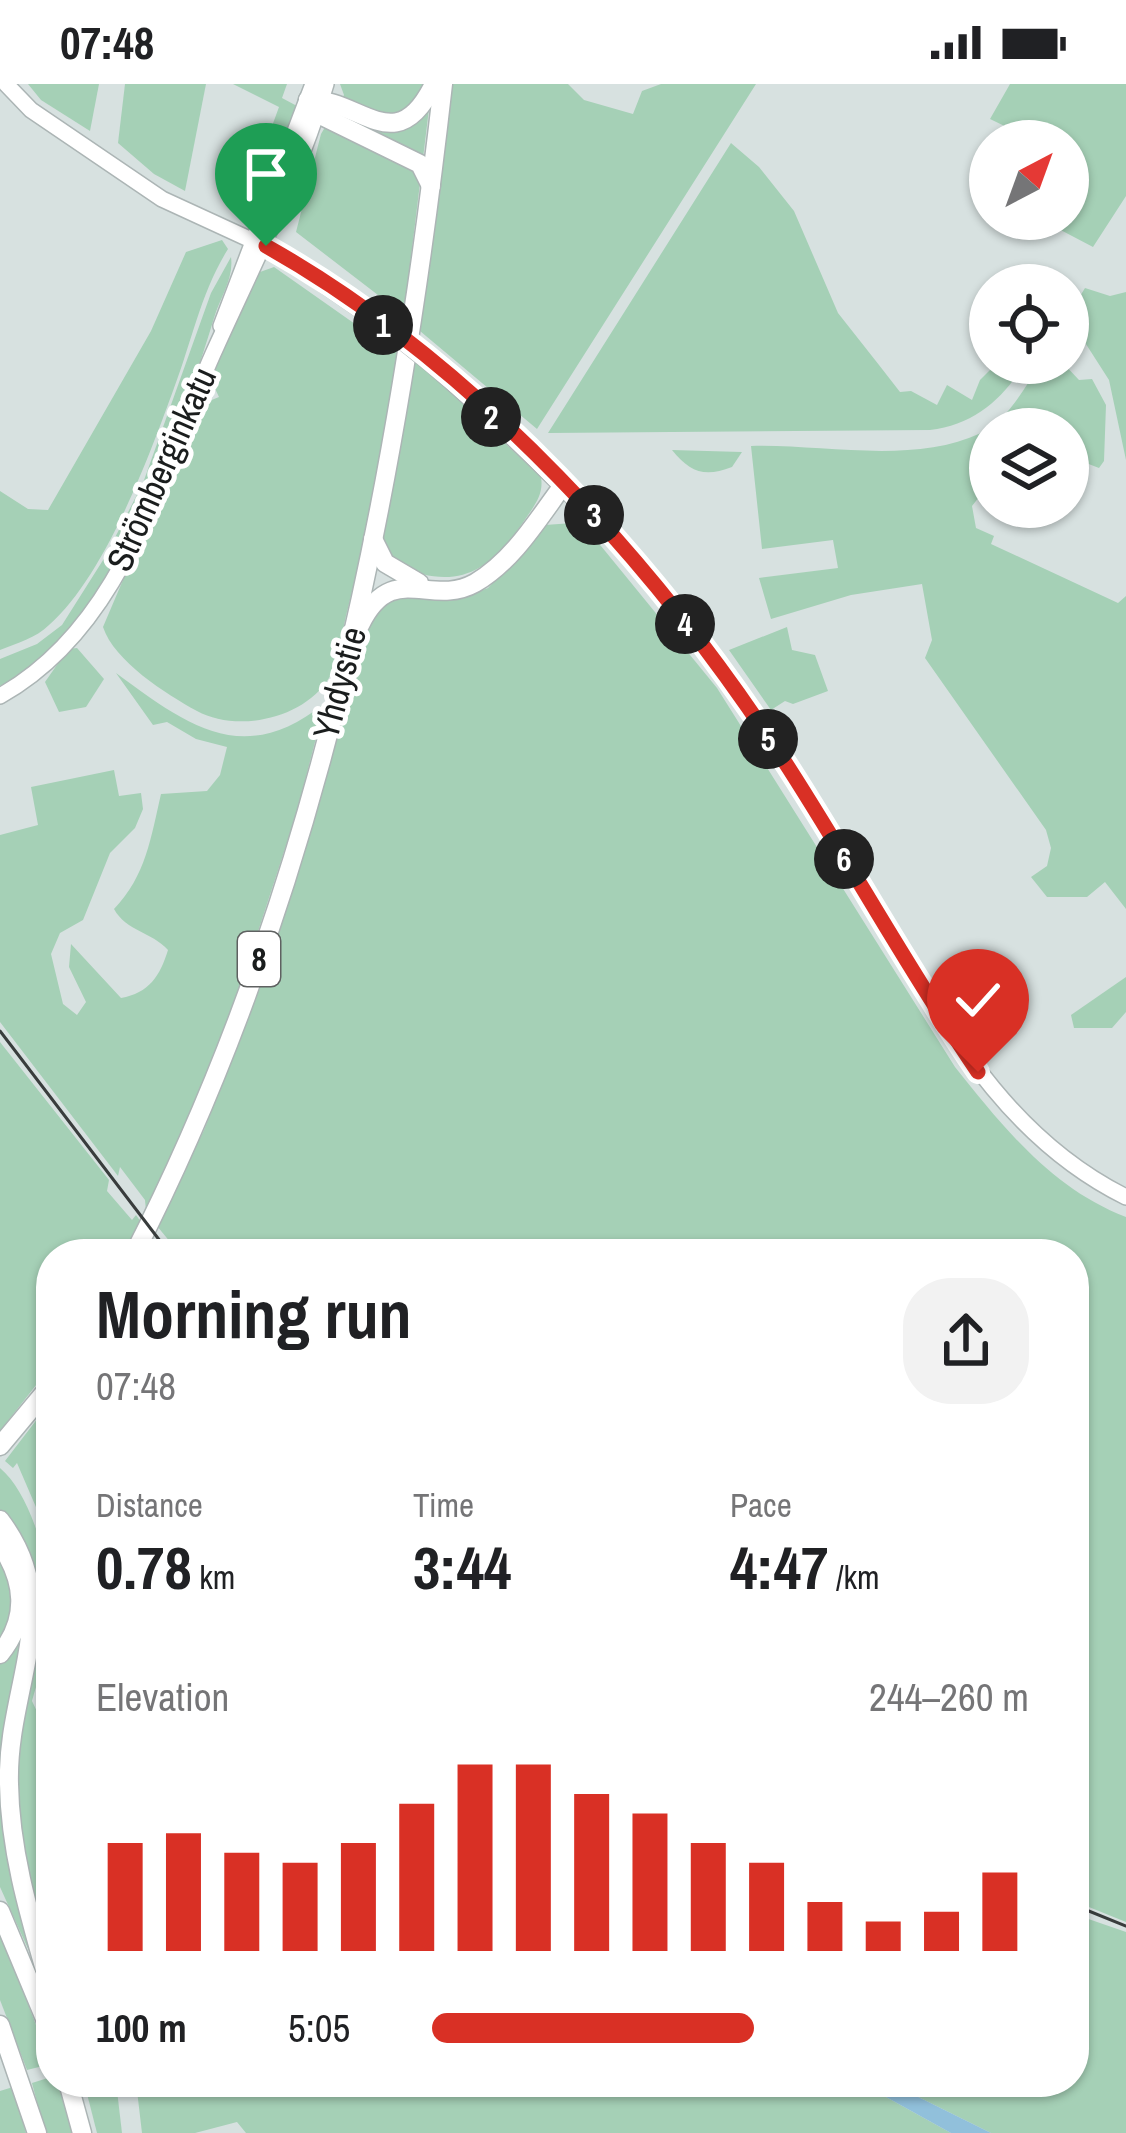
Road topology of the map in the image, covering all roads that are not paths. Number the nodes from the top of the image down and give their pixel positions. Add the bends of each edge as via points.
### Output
1 (6, 84) edge
2 (438, 84) edge
3 (317, 96) edge
4 (431, 186) junction
5 (259, 243) junction
6 (564, 484) junction
7 (373, 539) junction
8 (429, 588) junction
9 (348, 651) junction
10 (0, 696) edge
11 (1126, 1197) edge
12 (141, 1239) edge
13 (36, 1402) edge
14 (0, 1446) edge
15 (0, 1520) edge
16 (0, 1544) edge
17 (0, 1654) edge
18 (0, 1911) edge
19 (36, 1935) edge
20 (36, 1996) edge
21 (0, 2025) edge
22 (37, 2133) edge

1 - 5 main road via 162,200
2 - 3 highway via 411,116 389,124
2 - 4 highway, Yhdystie / 8
3 - 4 highway via 420,164
3 - 5 main road, Strömberginkatu
4 - 7 highway, Yhdystie / 8
5 - 6 main road, bridge via 432,364
5 - 10 main road, Strömberginkatu via 224,309 218,341 124,562 43,669
6 - 8 highway via 492,572 469,587
6 - 11 main road via 715,663 996,1098 1054,1154
7 - 8 highway via 385,563
7 - 9 highway, Yhdystie / 8
8 - 9 highway via 397,587 376,600
9 - 12 highway, Yhdystie / 8 via 232,1035
13 - 14 highway
15 - 19 highway via 22,1552 35,1598 8,1782
16 - 17 highway via 21,1594 18,1626
18 - 20 highway
21 - 22 highway

